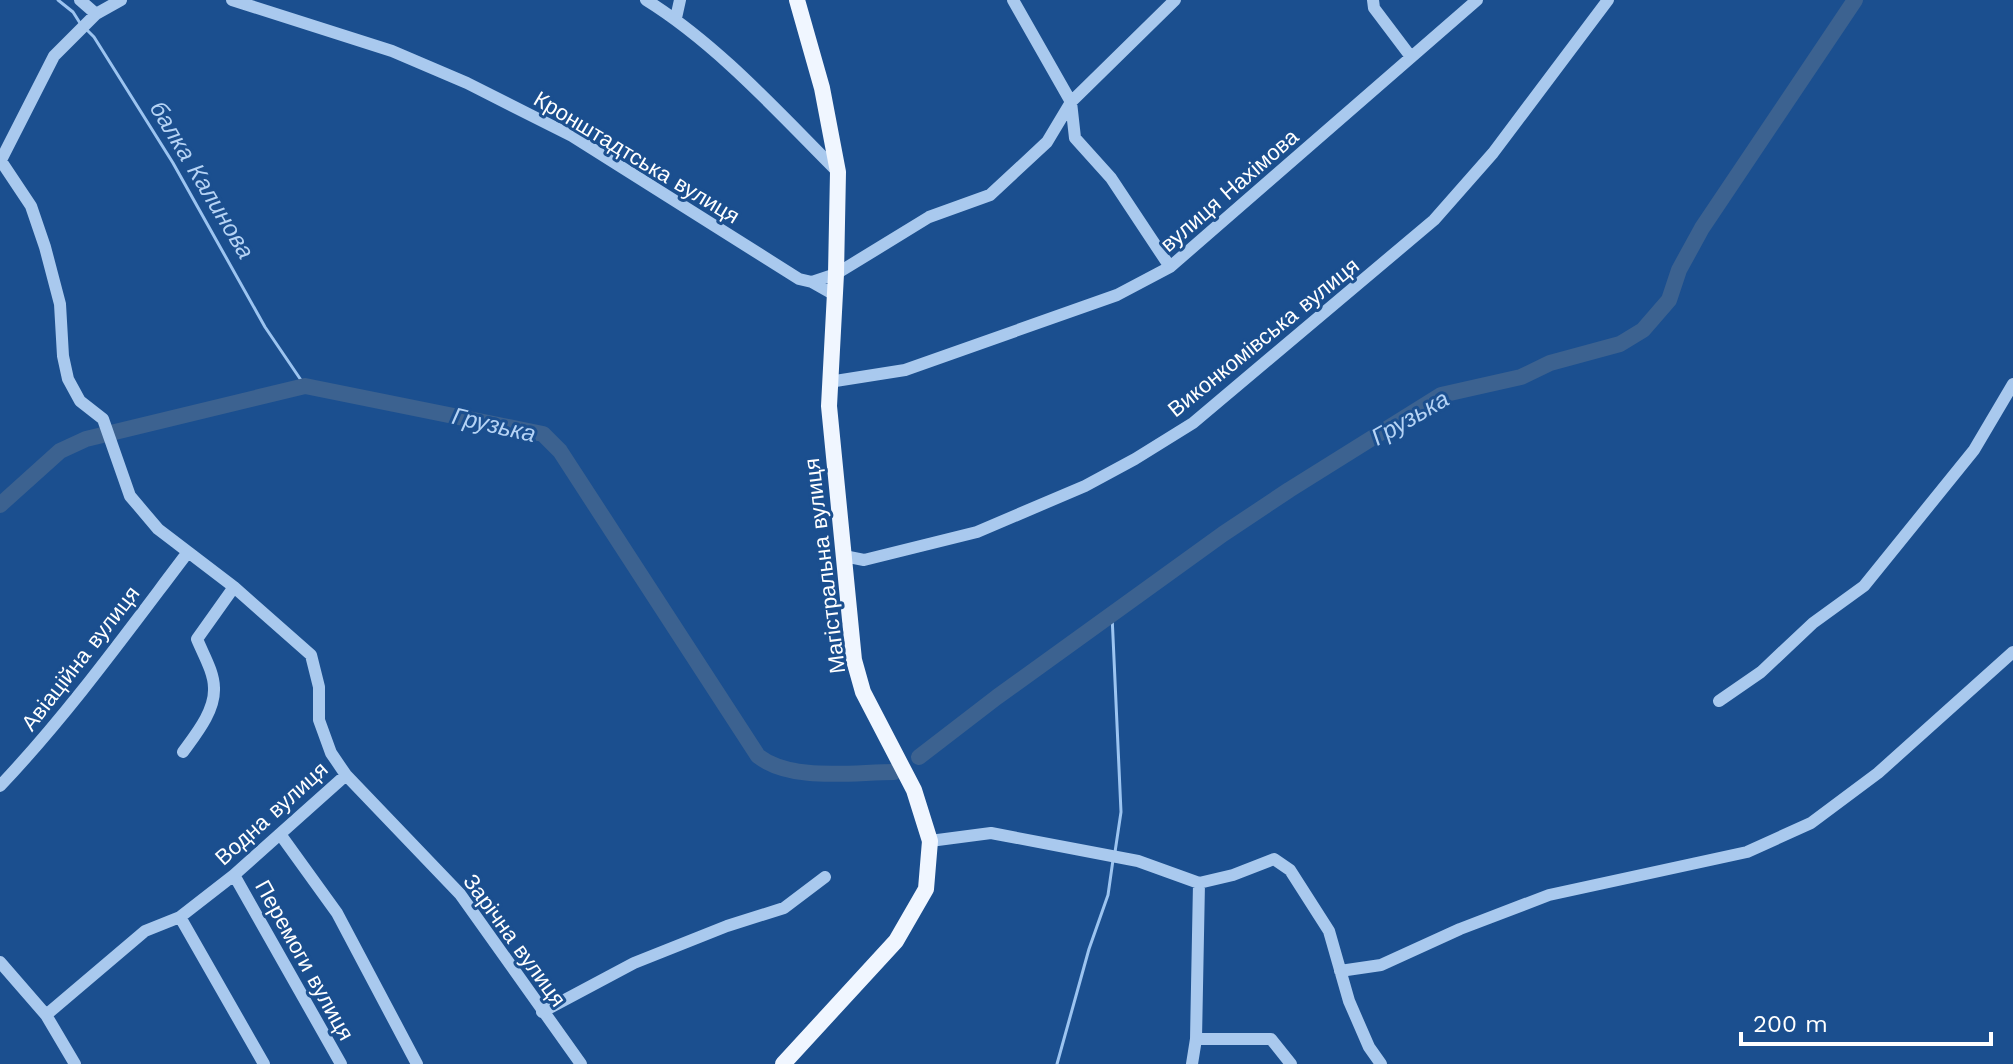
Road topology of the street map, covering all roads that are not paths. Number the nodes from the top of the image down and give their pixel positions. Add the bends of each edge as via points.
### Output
1 (80, 0) edge
2 (121, 0) edge
3 (232, 0) edge
4 (646, 0) edge
5 (680, 0) edge
6 (797, 0) edge
7 (1013, 0) edge
8 (1175, 0) edge
9 (1373, 0) edge
10 (1477, 0) edge
11 (1608, 0) edge
12 (96, 14) junction
13 (676, 18) junction
14 (1411, 57) junction
15 (1071, 102) junction
16 (0, 161) edge
17 (838, 172) junction
18 (1170, 267) junction
19 (836, 274) junction
20 (812, 282) junction
21 (835, 295) junction
22 (829, 382) junction
23 (2013, 384) edge
24 (188, 552) junction
25 (844, 556) junction
26 (234, 587) junction
27 (2013, 652) edge
28 (1719, 701) dead end
29 (183, 752) dead end
30 (346, 775) junction
31 (0, 786) edge
32 (280, 834) junction
33 (930, 841) junction
34 (234, 875) junction
35 (825, 877) dead end
36 (1199, 883) junction
37 (180, 917) junction
38 (0, 962) edge
39 (1340, 971) junction
40 (542, 1012) junction
41 (46, 1015) junction
42 (1196, 1039) junction
43 (75, 1064) edge
44 (264, 1064) edge
45 (341, 1064) edge
46 (417, 1064) edge
47 (581, 1064) edge
48 (783, 1064) edge
49 (1192, 1064) edge
50 (1291, 1064) edge
51 (1381, 1064) edge

1 - 12 street
2 - 12 street
3 - 20 street, Кронштадтська вулиця via 392,51 467,83 572,136
4 - 13 street
5 - 13 street
6 - 17 main road, Магістральна вулиця
7 - 15 street
8 - 15 street
9 - 14 street
10 - 14 street, вулиця Нахімова
11 - 25 street, Виконкомівська вулиця via 1493,153 1434,220 1193,423 1085,486 977,532 864,560
12 - 16 street via 54,56
13 - 17 street
14 - 18 street, вулиця Нахімова
15 - 18 street via 1075,138 1111,178
15 - 19 street via 1047,142 990,195 929,217
16 - 24 street, Водна вулиця via 26,198 45,247 60,304 68,379 80,401 103,419 130,496 158,529
17 - 19 main road, Магістральна вулиця
18 - 22 street, вулиця Нахімова via 1117,295 905,370
19 - 20 street
19 - 21 main road, Магістральна вулиця
20 - 21 street, Кронштадтська вулиця
21 - 22 main road, Магістральна вулиця
22 - 25 main road, Магістральна вулиця
23 - 28 street via 1974,450 1864,586
24 - 26 street, Водна вулиця
24 - 31 street, Авіаційна вулиця via 92,678
25 - 33 main road, Магістральна вулиця via 854,660 863,692 914,790
26 - 29 street via 197,639 214,688 199,731
26 - 30 street, Водна вулиця via 311,655 319,687 319,720
27 - 39 street via 1878,773 1811,823 1747,852 1549,895 1381,965
30 - 32 street, Водна вулиця
30 - 40 street, Зарічна вулиця via 460,894
32 - 34 street, Водна вулиця
32 - 46 street via 337,913
33 - 36 street via 991,833 1138,861
33 - 48 main road, Магістральна вулиця via 926,889 896,941
34 - 37 street, Водна вулиця
34 - 45 street, Перемоги вулиця
35 - 40 street via 784,908 634,963
36 - 39 street via 1274,859 1290,870 1329,931
36 - 42 street
37 - 41 street, Водна вулиця via 145,931
37 - 44 street
38 - 41 street
39 - 51 street via 1359,1025
40 - 47 street, Зарічна вулиця
41 - 43 street
42 - 49 street
42 - 50 street via 1271,1039

